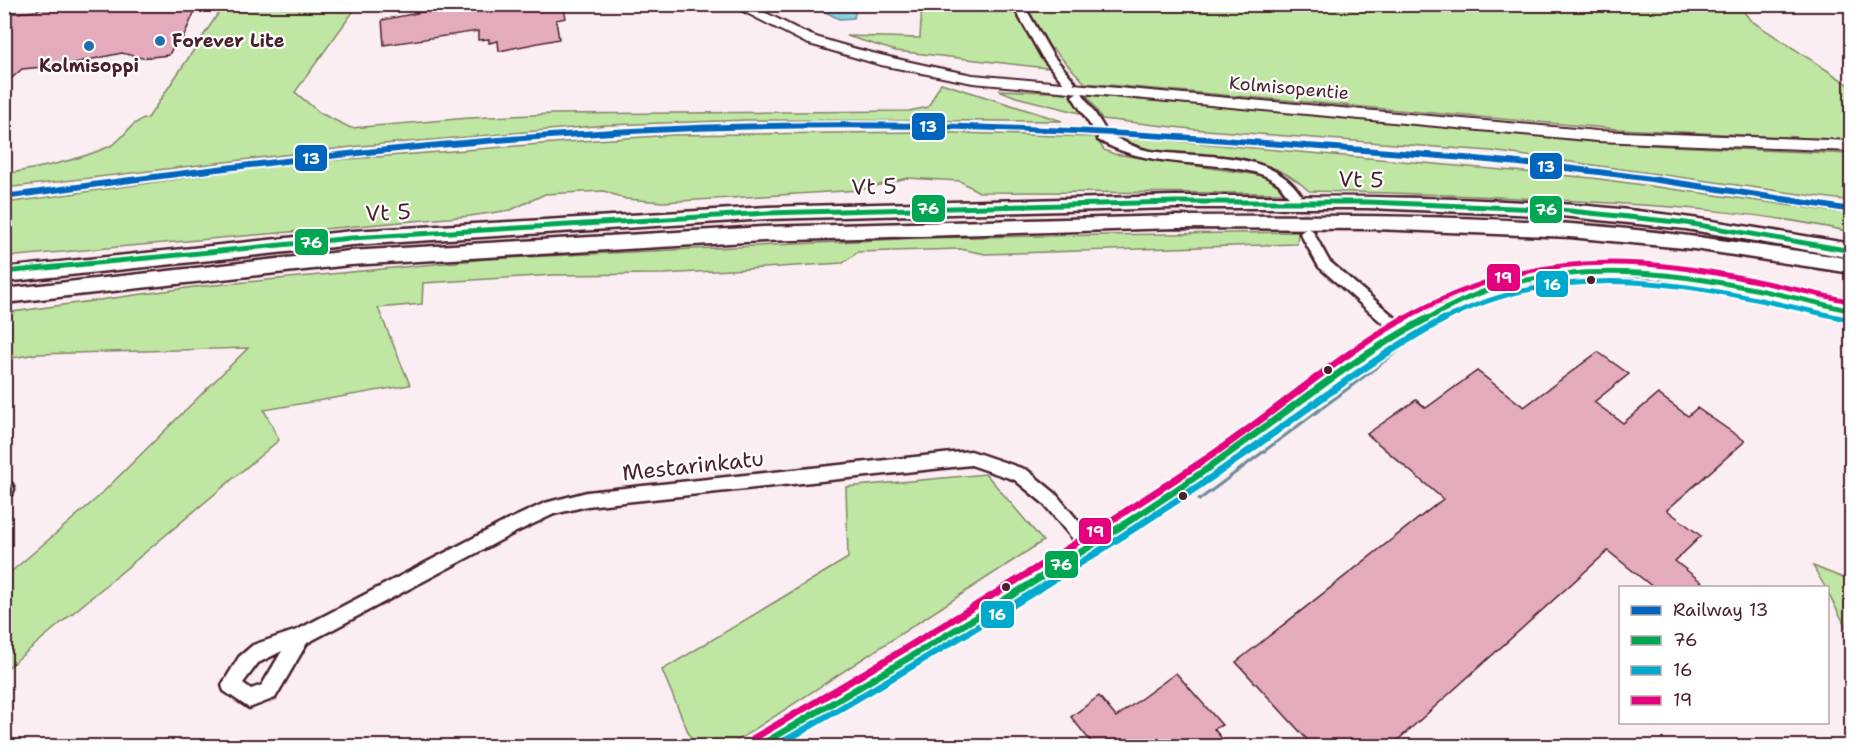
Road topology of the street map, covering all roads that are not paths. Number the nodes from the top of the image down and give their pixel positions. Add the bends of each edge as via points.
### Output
1 (735, 4) edge
2 (1017, 4) edge
3 (1066, 77) dead end
4 (1078, 96) dead end
5 (1851, 146) edge
6 (1295, 195) tunnel mouth
7 (1307, 233) tunnel mouth
8 (1851, 251) edge
9 (1851, 266) edge
10 (4, 273) edge
11 (4, 296) edge
12 (1851, 311) edge
13 (1401, 331) junction
14 (1088, 544) junction
15 (301, 637) dead end
16 (759, 747) edge

1 - 5 main road, Kolmisopentie via 811,40 881,61 973,79 1597,136
2 - 3 street via 1048,57
4 - 6 street via 1109,142 1140,153 1244,165 1273,173 1290,185
7 - 13 street via 1324,264
8 - 10 highway, Vt 5 via 1686,223 1561,210 1368,202 1174,202 755,214 352,238
9 - 11 highway, Vt 5 via 1694,242 1570,230 1375,223 1175,222 763,234 350,258
12 - 13 main road via 1689,276 1594,271 1537,277 1487,291
13 - 14 main road via 1211,467
14 - 15 street, Mestarinkatu via 1049,498 1021,475 971,458 587,499 551,508 510,527
14 - 16 main road via 921,652

